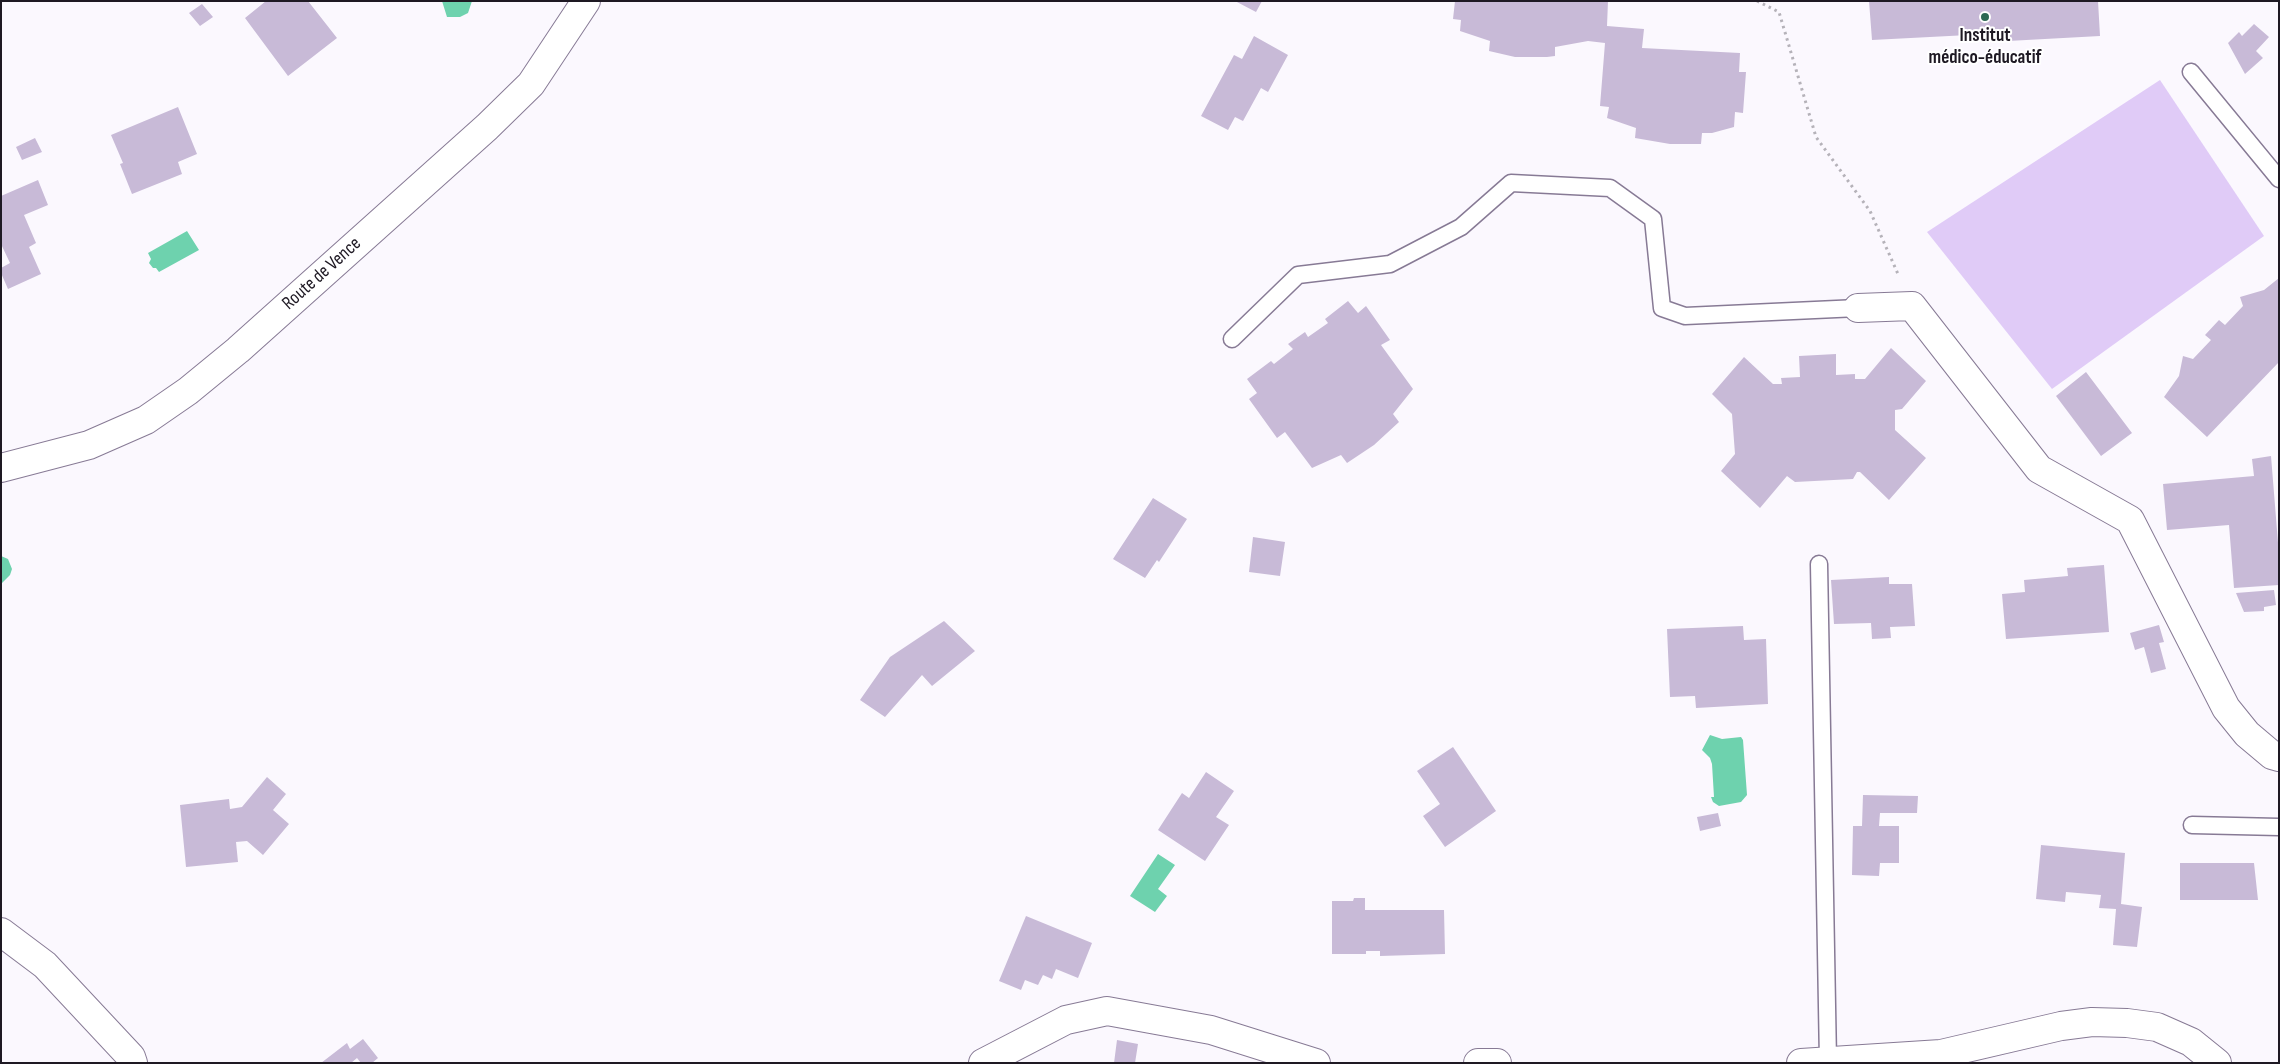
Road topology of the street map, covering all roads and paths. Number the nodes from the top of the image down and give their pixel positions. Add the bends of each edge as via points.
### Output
1 (586, 1) edge
2 (1757, 1) edge
3 (2191, 72) dead end
4 (2279, 179) edge
5 (1912, 306) junction
6 (1858, 308) joint
7 (1232, 339) dead end
8 (1, 468) edge
9 (1819, 564) dead end
10 (2279, 757) edge
11 (2192, 825) dead end
12 (2279, 826) edge
13 (1, 932) edge
14 (1828, 1061) junction
15 (133, 1063) edge
16 (983, 1063) edge
17 (1316, 1063) edge
18 (1478, 1063) edge
19 (1497, 1063) edge
20 (1801, 1063) edge
21 (2217, 1063) edge

1 - 8 street, Route de Vence via 530,84 487,128 188,391 146,420 89,445
2 - 5 path via 1779,12 1816,137 1870,211
3 - 4 lane
5 - 6 street
5 - 10 street via 2039,469 2130,520 2226,708 2247,734
6 - 7 lane via 1685,316 1662,308 1653,219 1610,188 1511,183 1461,227 1390,264 1298,276
9 - 14 lane
11 - 12 lane
13 - 15 street via 46,965
14 - 20 street
14 - 21 street via 1941,1054 2061,1026 2092,1022 2158,1027 2191,1042
16 - 17 street via 1066,1020 1107,1011 1211,1030
18 - 19 street

